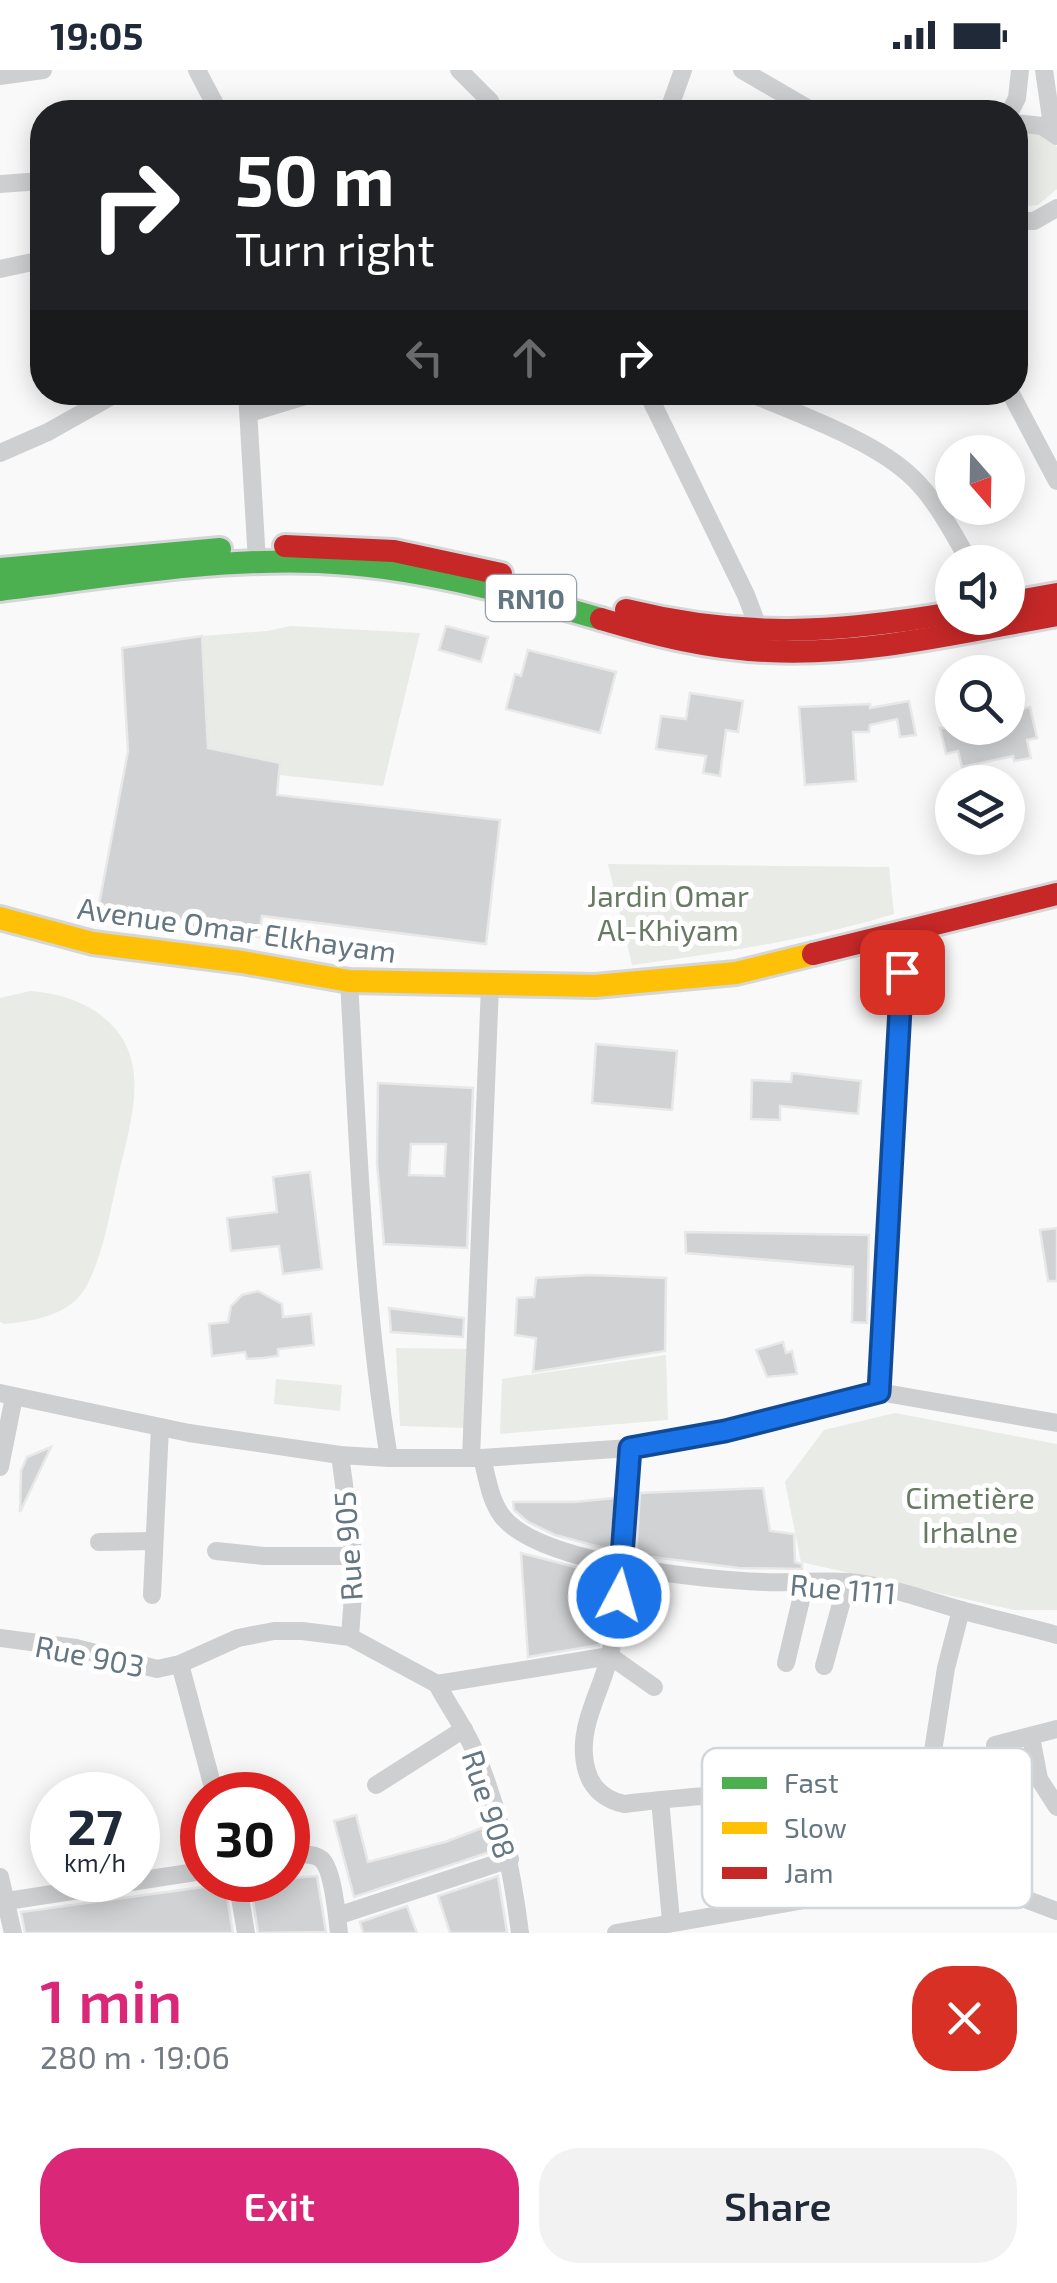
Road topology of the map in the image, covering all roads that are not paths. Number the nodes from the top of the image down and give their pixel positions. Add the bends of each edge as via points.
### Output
1 (44, 70) edge
2 (197, 70) edge
3 (459, 70) edge
4 (683, 70) edge
5 (742, 70) edge
6 (1020, 70) edge
7 (1049, 75) edge
8 (0, 76) edge
9 (213, 100) edge
10 (489, 100) edge
11 (672, 100) edge
12 (793, 100) edge
13 (1016, 100) edge
14 (1028, 122) edge
15 (1055, 134) edge
16 (30, 182) edge
17 (0, 184) edge
18 (1054, 216) edge
19 (1028, 221) edge
20 (30, 263) edge
21 (0, 269) edge
22 (95, 405) edge
23 (248, 405) edge
24 (276, 405) edge
25 (652, 405) edge
26 (778, 405) edge
27 (1017, 405) edge
28 (249, 413) junction
29 (0, 453) edge
30 (1057, 481) edge
31 (958, 545) edge
32 (256, 554) junction
33 (0, 569) edge
34 (0, 590) edge
35 (1057, 594) edge
36 (1025, 606) edge
37 (1025, 615) edge
38 (1057, 615) edge
39 (935, 616) edge
40 (935, 629) edge
41 (760, 642) junction
42 (1057, 894) edge
43 (0, 918) edge
44 (904, 934) junction
45 (349, 981) junction
46 (490, 986) junction
47 (879, 1392) junction
48 (7, 1395) edge
49 (1057, 1423) edge
50 (160, 1427) junction
51 (630, 1448) junction
52 (340, 1455) junction
53 (388, 1458) junction
54 (477, 1458) junction
55 (0, 1468) edge
56 (153, 1541) junction
57 (99, 1542) dead end
58 (216, 1551) dead end
59 (352, 1556) junction
60 (624, 1567) junction
61 (847, 1582) junction
62 (804, 1583) junction
63 (152, 1595) dead end
64 (962, 1610) junction
65 (1057, 1635) edge
66 (350, 1636) junction
67 (0, 1638) edge
68 (610, 1656) junction
69 (786, 1662) dead end
70 (180, 1664) junction
71 (824, 1666) dead end
72 (437, 1684) junction
73 (654, 1687) dead end
74 (1057, 1729) edge
75 (464, 1730) junction
76 (1030, 1737) junction
77 (994, 1745) dead end
78 (934, 1748) edge
79 (210, 1772) edge
80 (376, 1785) dead end
81 (702, 1799) edge
82 (660, 1800) junction
83 (1057, 1807) edge
84 (310, 1857) edge
85 (510, 1860) junction
86 (180, 1874) edge
87 (0, 1877) edge
88 (7, 1901) junction
89 (1032, 1901) edge
90 (241, 1902) edge
91 (753, 1908) edge
92 (1057, 1910) edge
93 (672, 1921) junction
94 (338, 1925) edge
95 (13, 1933) edge
96 (246, 1933) edge
97 (520, 1933) edge
98 (616, 1933) edge

1 - 8 street
2 - 9 street
3 - 10 street
4 - 11 street
5 - 12 street
6 - 13 street
7 - 15 street
14 - 15 street
16 - 17 street
18 - 19 street
20 - 21 street
22 - 29 street
23 - 28 street
24 - 28 street
25 - 41 street via 746,595
26 - 31 street via 913,478
27 - 30 street
28 - 32 street
32 - 33 main road, RN10
32 - 34 main road, RN10
32 - 41 main road, RN10 via 428,574 644,633
35 - 36 main road, RN10
37 - 38 main road, RN10
39 - 41 main road, RN10
40 - 41 main road, RN10 via 834,650
42 - 44 main road, Avenue Omar Elkhayam
43 - 45 main road, Avenue Omar Elkhayam via 93,943
44 - 46 main road, Avenue Omar Elkhayam via 736,973 612,985
44 - 47 street
45 - 46 main road, Avenue Omar Elkhayam
45 - 53 street via 367,1281
46 - 54 street, Rue 1111
47 - 49 street
47 - 51 street
48 - 50 street
48 - 55 street
50 - 52 street
50 - 56 street
51 - 54 street
51 - 60 street
52 - 53 street
52 - 59 street, Rue 905
53 - 54 street
54 - 60 street, Rue 1111 via 495,1503 517,1530 556,1550
56 - 57 street
56 - 63 street
58 - 59 street
59 - 66 street, Rue 905
60 - 62 street, Rue 1111
60 - 68 street
61 - 62 street, Rue 1111
61 - 64 street, Rue 1111
61 - 71 street
62 - 69 street
64 - 65 street, Rue 1111
64 - 78 street
66 - 70 street via 274,1630
66 - 72 street
67 - 70 street, Rue 903 via 76,1648 144,1667
68 - 72 street
68 - 73 street
68 - 82 street via 584,1752 588,1772 608,1800
70 - 79 street
72 - 75 street, Rue 908
74 - 76 street
75 - 80 street
75 - 85 street, Rue 908
76 - 77 street
76 - 83 street via 1039,1778
81 - 82 street
82 - 93 street
84 - 94 street via 328,1870
85 - 94 street
85 - 97 street, Rue 908
86 - 88 street
87 - 88 street
88 - 95 street
89 - 92 street
90 - 96 street
91 - 93 street
93 - 98 street

